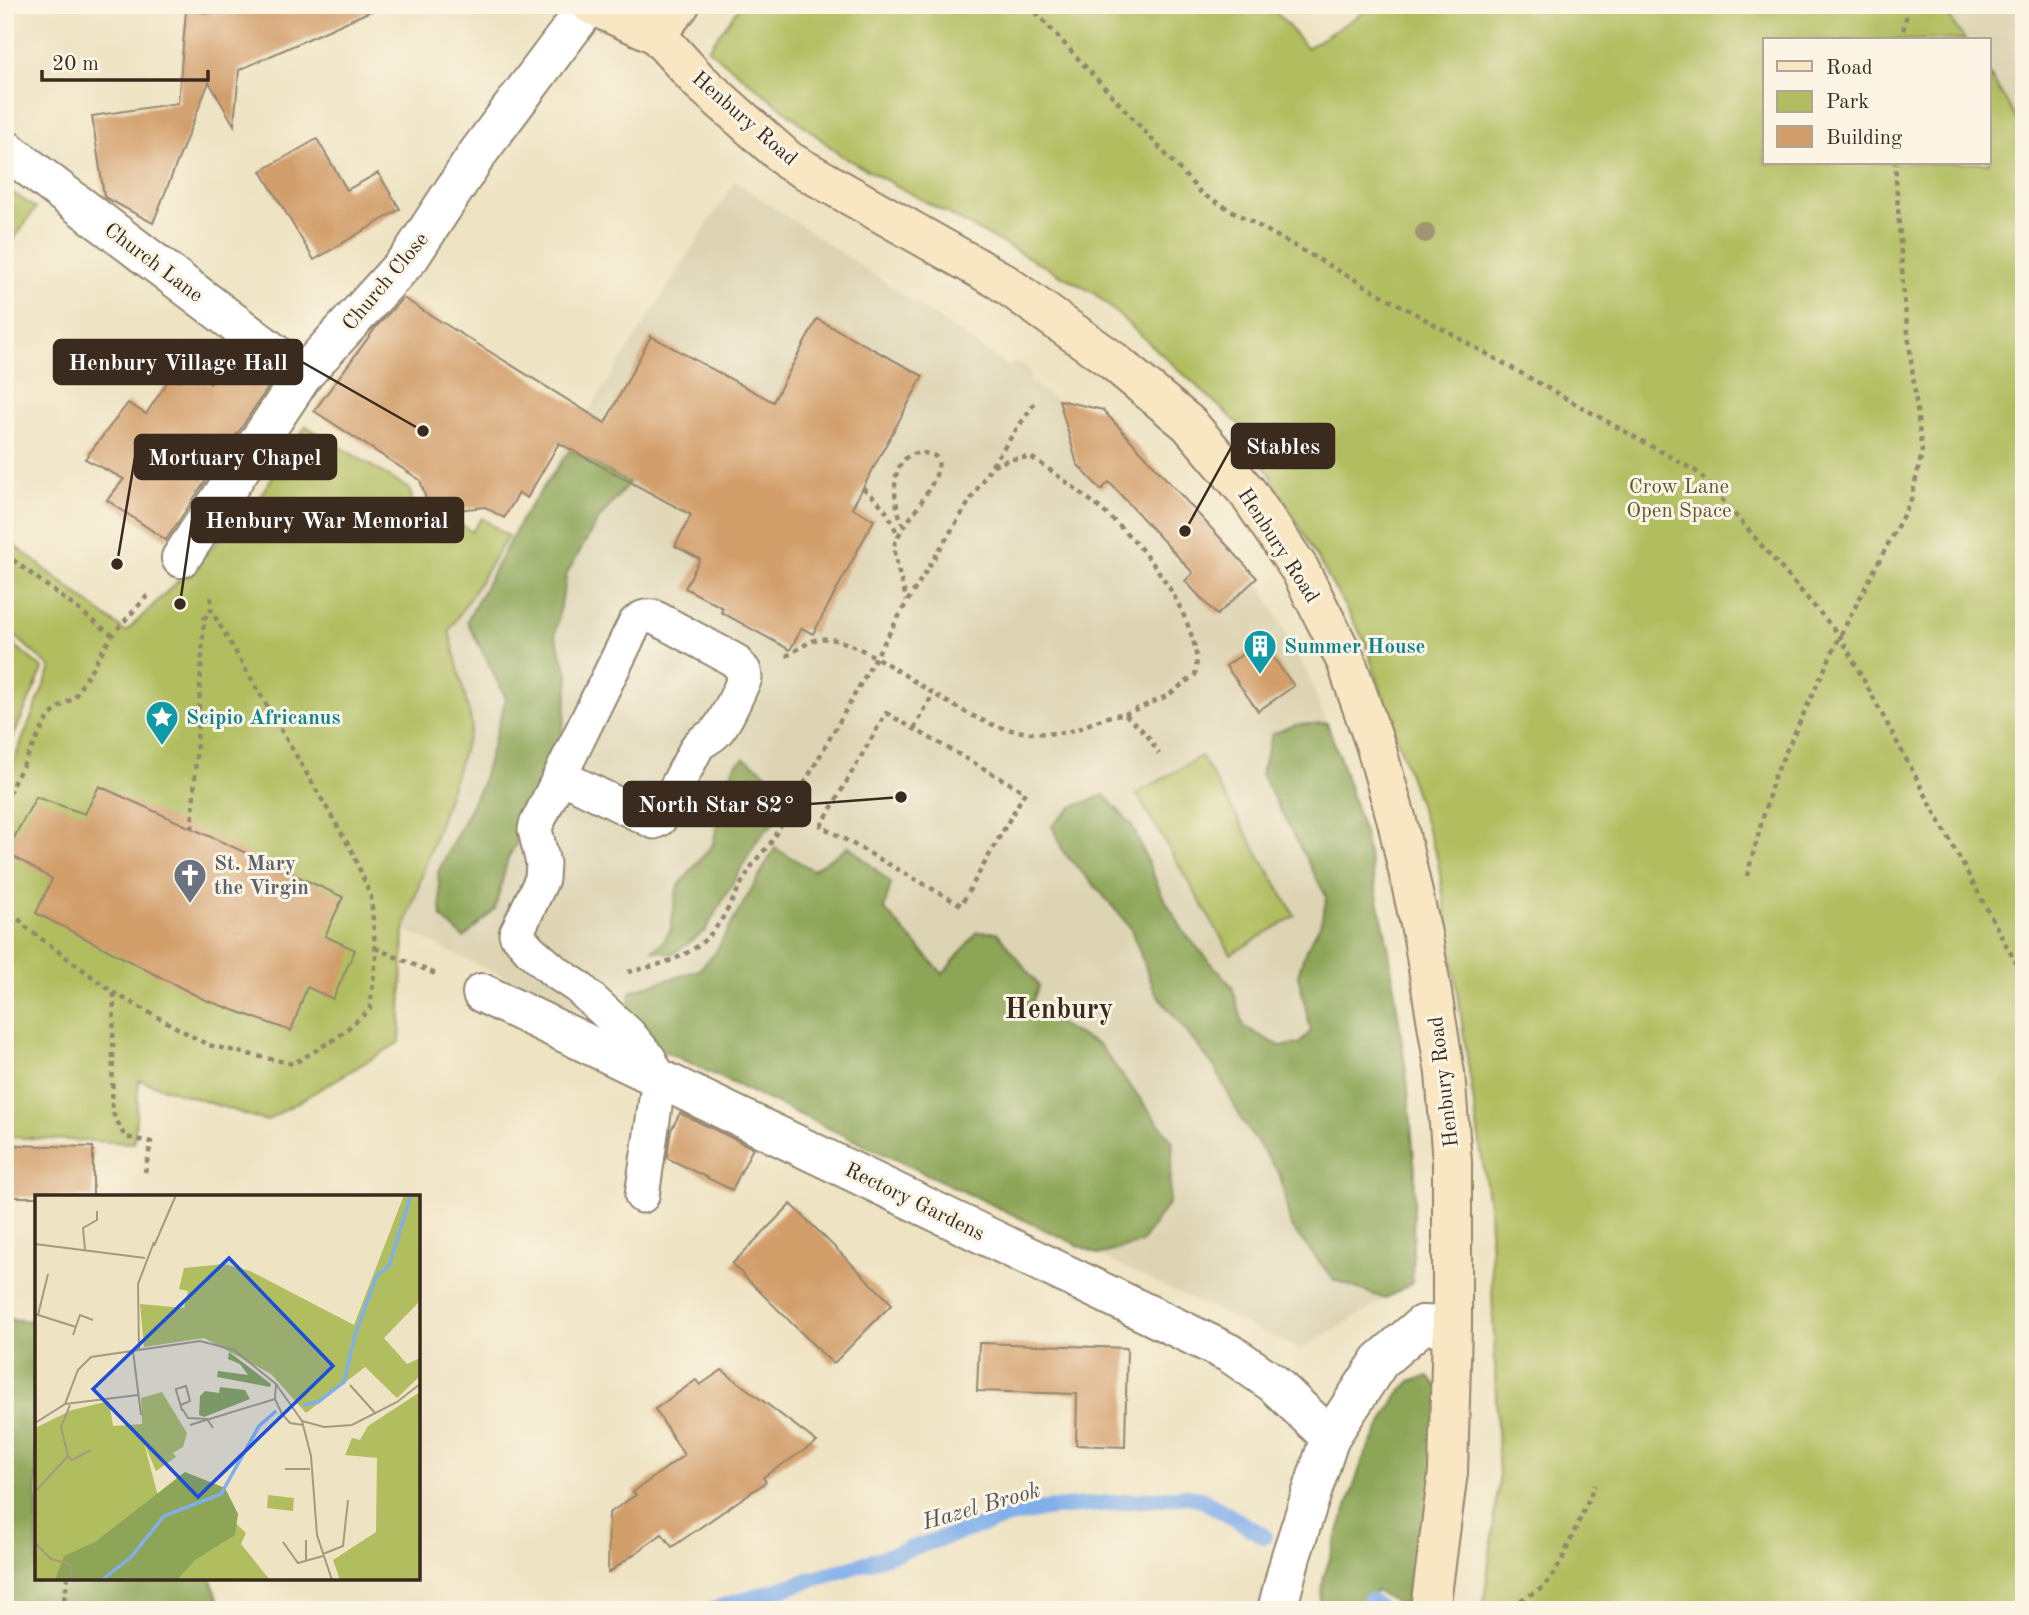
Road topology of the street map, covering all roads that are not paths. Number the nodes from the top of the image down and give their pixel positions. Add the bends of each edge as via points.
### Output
1 (590, 5) edge
2 (680, 5) edge
3 (656, 34) junction
4 (5, 149) edge
5 (303, 375) junction
6 (181, 558) road end
7 (560, 776) junction
8 (482, 993) road end
9 (659, 1078) junction
10 (642, 1196) dead end
11 (1452, 1326) junction
12 (1330, 1437) junction
13 (1278, 1605) edge
14 (1430, 1610) edge

1 - 3 main road, Henbury Road
1 - 5 street, Church Close via 478,153 420,262
2 - 3 main road
3 - 11 main road, Henbury Road via 699,81 789,161 1001,281 1180,416 1248,493 1300,570 1346,661 1376,747 1423,938 1445,1073 1452,1162
4 - 5 street, Church Lane
5 - 6 street, Church Close
7 - 7 lane via 640,619 654,617 740,664 745,678 722,723 697,747 660,819 654,822
7 - 9 lane via 535,830 542,879 516,934 629,1034
8 - 9 street, Rectory Gardens
9 - 10 lane
9 - 12 street, Rectory Gardens via 1231,1354 1273,1384
11 - 12 street via 1422,1325 1380,1361
11 - 14 main road, Henbury Road via 1448,1472
12 - 13 street

